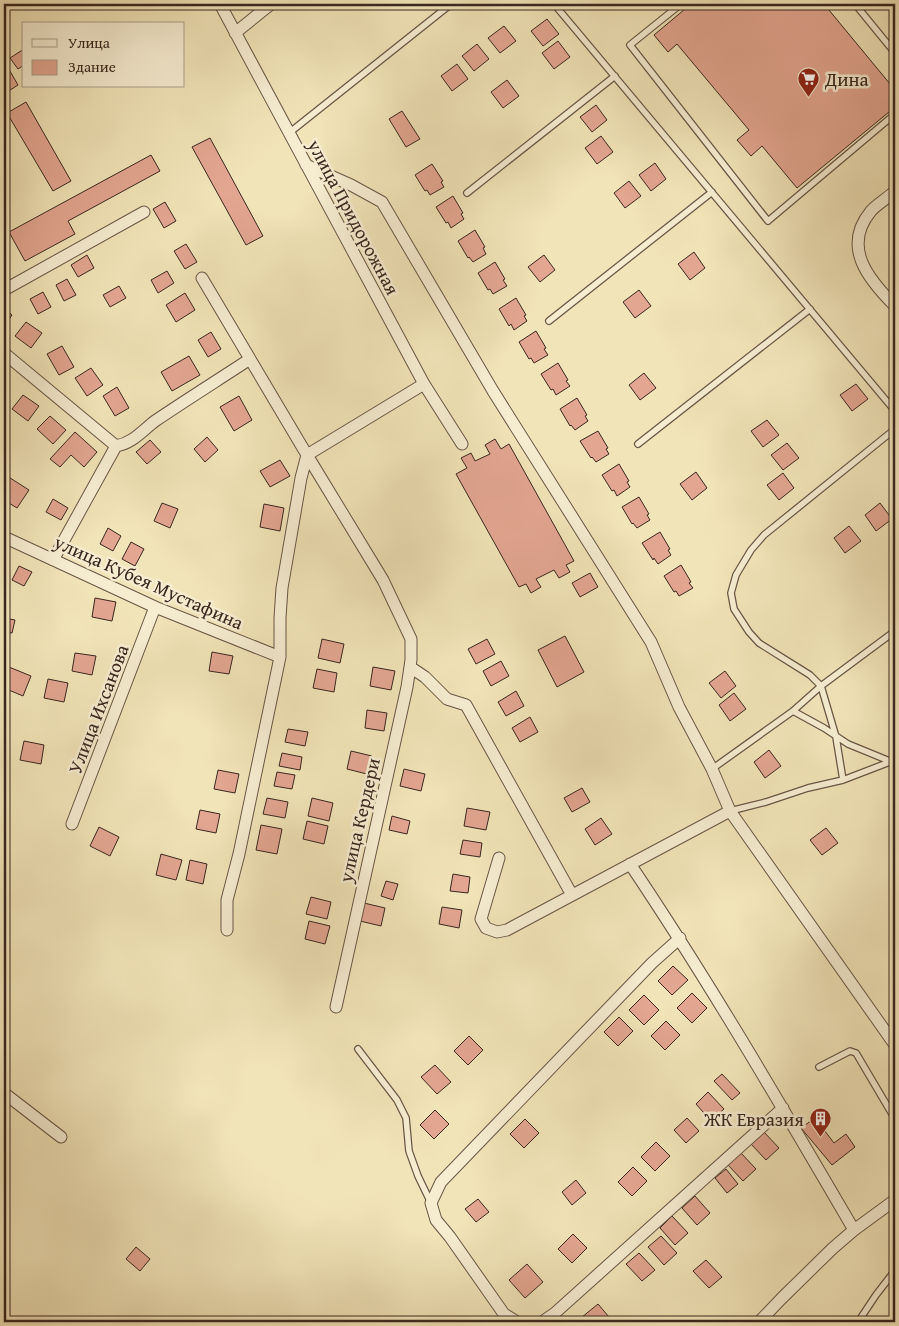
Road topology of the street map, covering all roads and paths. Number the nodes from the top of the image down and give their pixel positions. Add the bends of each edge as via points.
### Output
1 (7, 4) edge
2 (220, 4) edge
3 (271, 4) edge
4 (451, 4) edge
5 (554, 4) edge
6 (680, 4) edge
7 (855, 4) edge
8 (4, 6) edge
9 (235, 32) junction
10 (895, 53) edge
11 (615, 76) junction
12 (895, 114) edge
13 (289, 133) junction
14 (306, 166) junction
15 (895, 191) edge
16 (712, 192) junction
17 (468, 193) dead end
18 (144, 212) dead end
19 (202, 278) dead end
20 (4, 290) edge
21 (895, 306) edge
22 (810, 310) junction
23 (549, 321) dead end
24 (4, 354) edge
25 (250, 359) junction
26 (424, 384) junction
27 (895, 411) edge
28 (895, 429) edge
29 (462, 444) dead end
30 (638, 444) dead end
31 (116, 446) junction
32 (307, 455) junction
33 (4, 537) edge
34 (53, 560) junction
35 (155, 607) junction
36 (895, 631) edge
37 (280, 658) junction
38 (410, 667) junction
39 (821, 686) junction
40 (794, 711) junction
41 (836, 737) junction
42 (894, 761) edge
43 (712, 769) junction
44 (843, 780) junction
45 (730, 810) junction
46 (72, 824) dead end
47 (498, 858) dead end
48 (630, 864) junction
49 (572, 895) junction
50 (227, 930) dead end
51 (680, 938) junction
52 (336, 1007) dead end
53 (895, 1045) edge
54 (358, 1049) dead end
55 (819, 1067) dead end
56 (4, 1092) edge
57 (783, 1108) junction
58 (895, 1119) edge
59 (61, 1137) dead end
60 (895, 1200) edge
61 (431, 1203) junction
62 (854, 1230) junction
63 (895, 1273) edge
64 (518, 1322) edge
65 (542, 1322) edge
66 (759, 1322) edge
67 (858, 1322) edge

1 - 8 street
2 - 9 street, улица Придорожная
3 - 9 street
4 - 13 lane
5 - 11 lane
6 - 12 lane via 630,45 768,221
7 - 10 lane
9 - 13 street, улица Придорожная
11 - 16 lane
11 - 17 lane
13 - 14 street, улица Придорожная
14 - 26 street, улица Придорожная
14 - 43 street via 382,202 493,391 651,642 679,707
15 - 21 street via 871,211 860,228 857,244 871,280
16 - 22 lane
16 - 23 lane
18 - 20 street
19 - 25 street
22 - 27 lane
22 - 30 lane
24 - 31 street
25 - 31 street via 134,440
25 - 32 street
26 - 29 street, улица Придорожная
26 - 32 street
28 - 39 lane via 764,535 736,575 731,593 734,609 749,632
31 - 34 street
32 - 37 street via 282,588
32 - 38 street, улица Кердери via 384,580 411,639
33 - 34 street, улица Кубея Мустафина
34 - 35 street, улица Кубея Мустафина
35 - 37 street, улица Кубея Мустафина
35 - 46 street, Улица Ихсанова
36 - 39 lane
37 - 50 street via 239,854 226,900
38 - 49 street via 447,699 466,704
38 - 52 street, улица Кердери
39 - 40 lane
39 - 41 lane
40 - 41 lane
40 - 43 lane
41 - 42 lane via 863,751
41 - 44 lane
42 - 44 lane
43 - 45 street
44 - 45 lane
45 - 48 street
45 - 53 street
47 - 49 street via 481,919 486,928 497,932 507,930
48 - 49 street
48 - 51 street
51 - 57 street
51 - 61 street via 652,963 441,1182
54 - 61 lane via 397,1100 406,1118 409,1151
55 - 58 lane via 850,1051 856,1052
56 - 59 street
57 - 62 street
57 - 65 street
60 - 62 street
61 - 64 street via 436,1220 504,1314
62 - 66 street
63 - 67 lane

